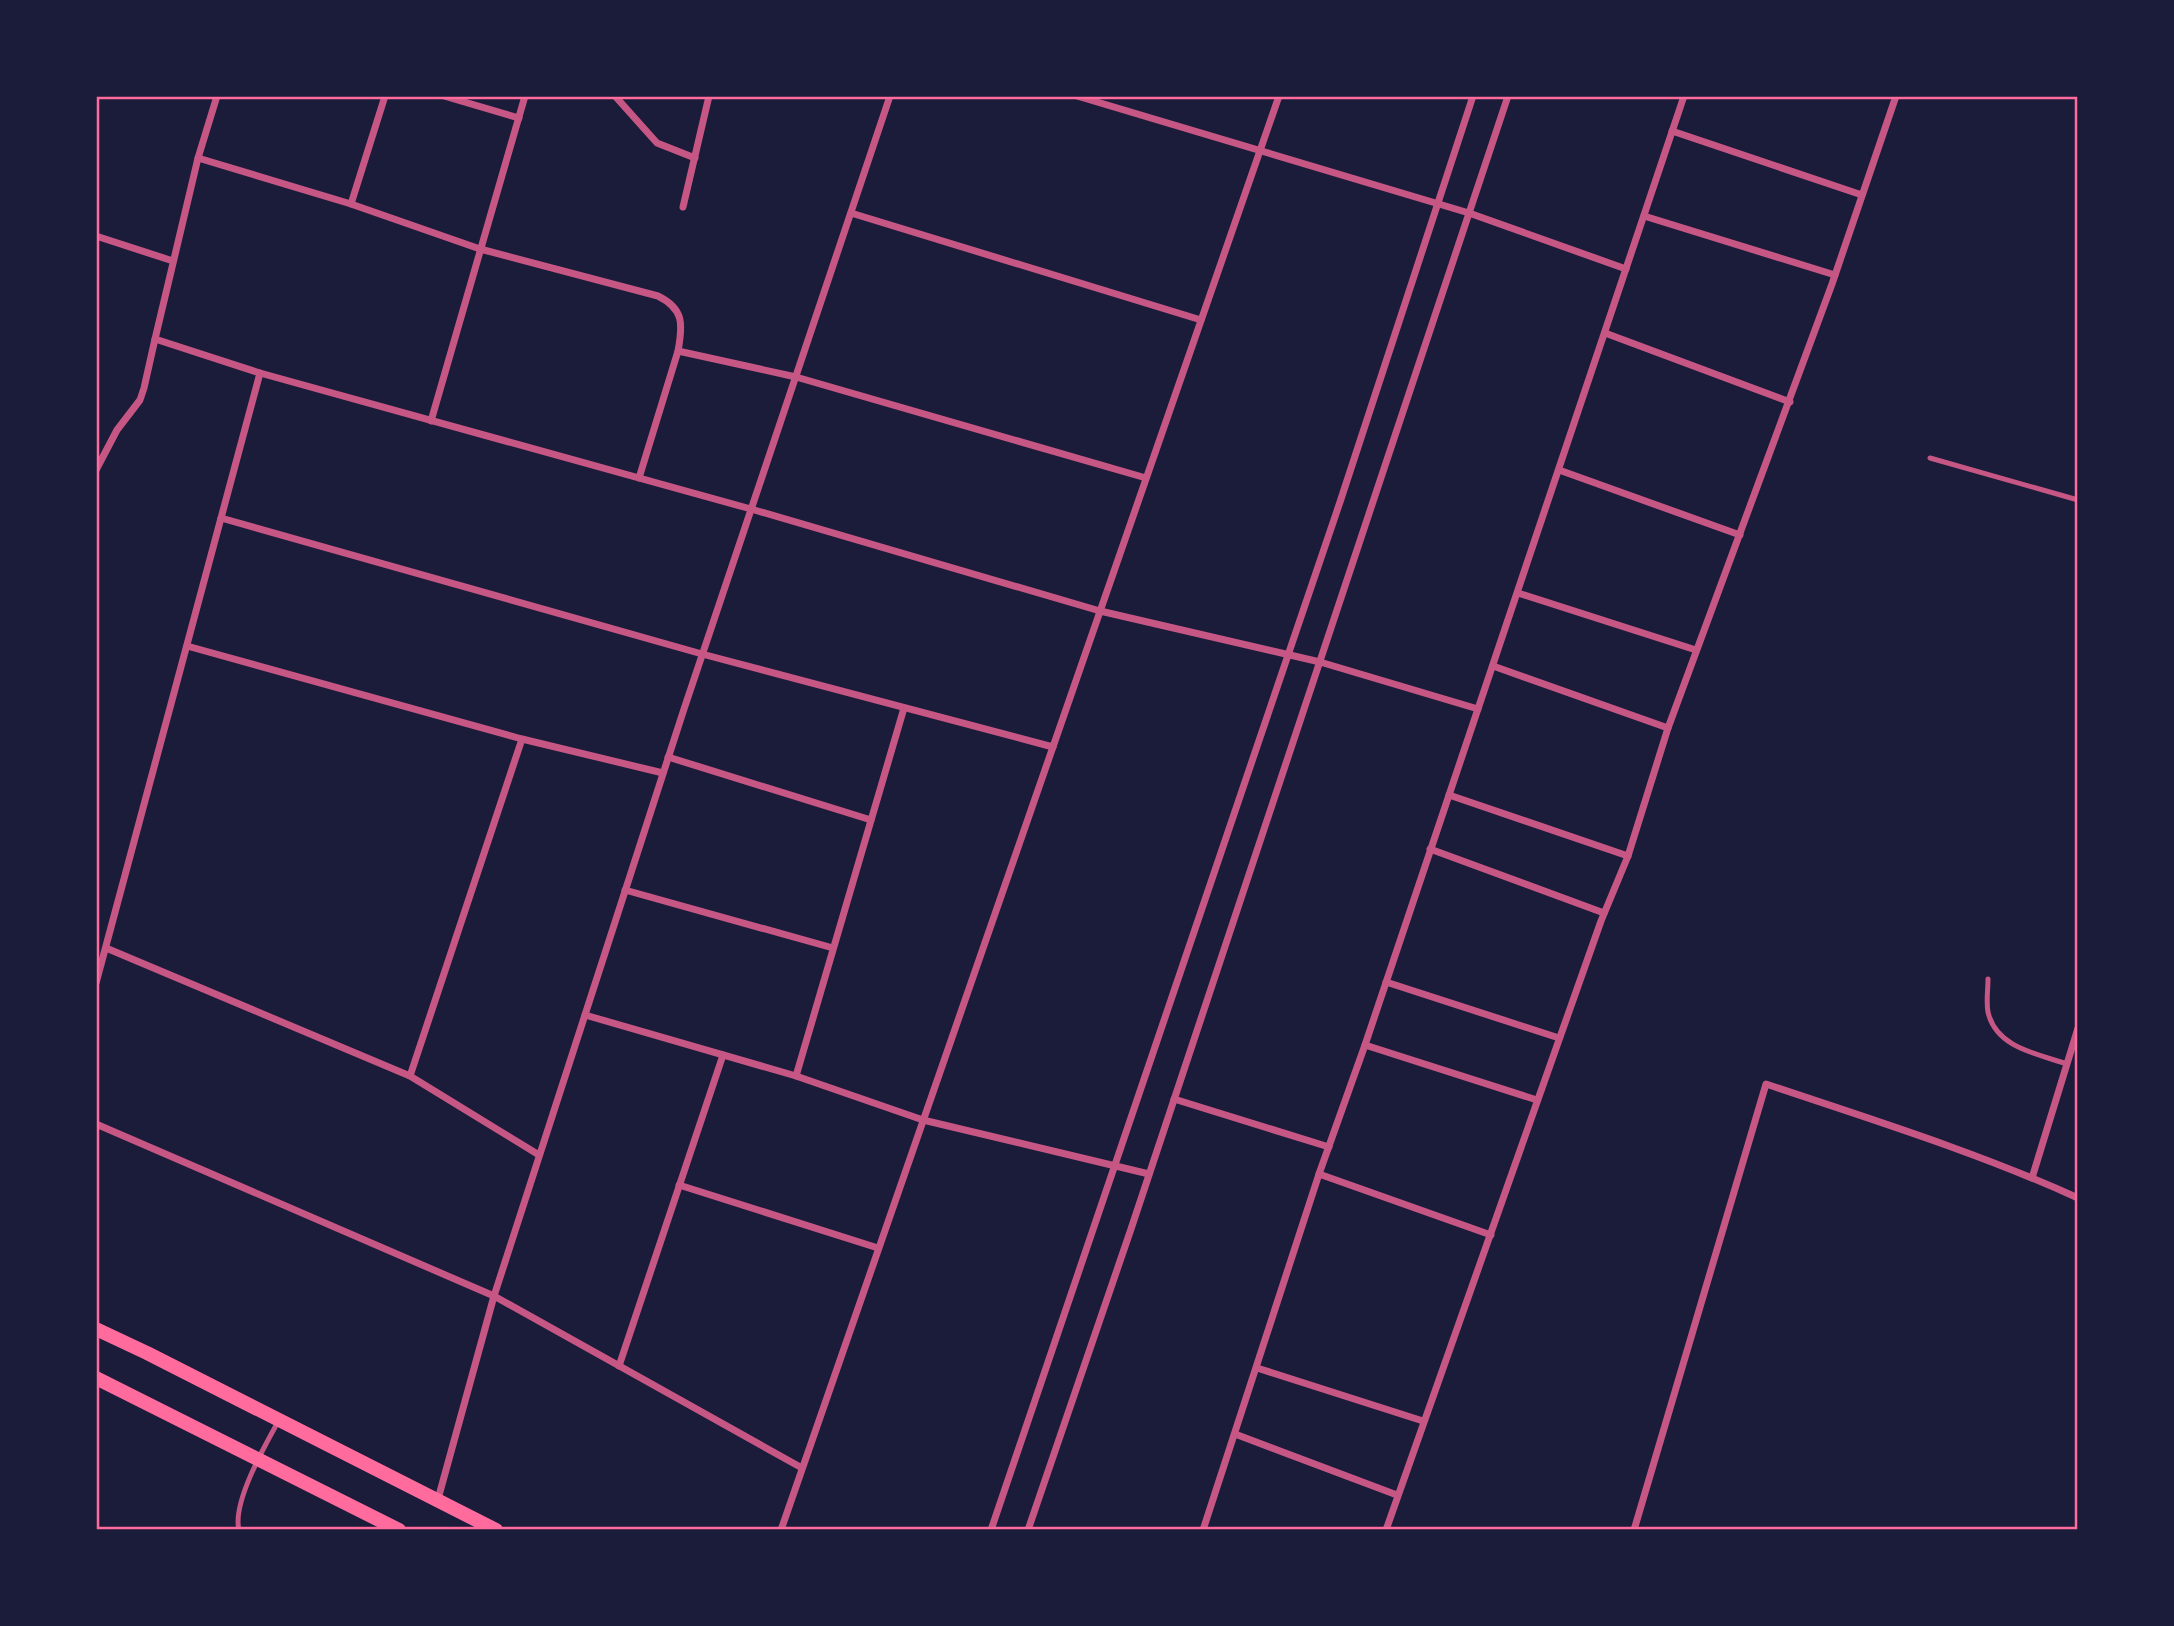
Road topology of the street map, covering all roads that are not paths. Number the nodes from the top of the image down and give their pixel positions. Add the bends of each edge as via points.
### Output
1 (217, 96) edge
2 (385, 96) edge
3 (444, 96) edge
4 (525, 96) edge
5 (615, 96) edge
6 (709, 96) edge
7 (890, 96) edge
8 (1077, 96) edge
9 (1279, 96) edge
10 (1473, 96) edge
11 (1508, 96) edge
12 (1684, 96) edge
13 (1896, 96) edge
14 (519, 118) junction
15 (1672, 131) junction
16 (1260, 151) junction
17 (198, 158) junction
18 (695, 158) junction
19 (1862, 195) junction
20 (351, 204) junction
21 (1437, 205) junction
22 (683, 207) dead end
23 (851, 213) junction
24 (1469, 213) junction
25 (1644, 216) junction
26 (96, 236) edge
27 (480, 249) junction
28 (173, 261) junction
29 (1626, 269) junction
30 (1835, 275) junction
31 (1201, 320) junction
32 (1605, 333) junction
33 (155, 339) junction
34 (678, 351) junction
35 (260, 373) junction
36 (796, 377) junction
37 (1790, 402) junction
38 (431, 421) junction
39 (1930, 458) dead end
40 (96, 470) edge
41 (1559, 470) junction
42 (639, 478) junction
43 (1146, 478) junction
44 (2078, 499) edge
45 (751, 509) junction
46 (221, 517) junction
47 (1740, 535) junction
48 (1518, 593) junction
49 (1100, 611) junction
50 (187, 646) junction
51 (1696, 650) junction
52 (702, 654) junction
53 (1287, 656) junction
54 (1320, 662) junction
55 (1493, 666) junction
56 (904, 708) junction
57 (1478, 709) junction
58 (1668, 728) junction
59 (522, 739) junction
60 (1052, 747) junction
61 (668, 757) junction
62 (663, 773) junction
63 (1450, 795) junction
64 (871, 820) junction
65 (1430, 849) junction
66 (1628, 856) junction
67 (625, 890) junction
68 (1604, 913) junction
69 (106, 948) junction
70 (833, 948) junction
71 (1988, 979) dead end
72 (1386, 982) junction
73 (96, 983) edge
74 (585, 1015) junction
75 (2078, 1028) edge
76 (1559, 1038) junction
77 (1365, 1045) junction
78 (723, 1055) junction
79 (2067, 1063) junction
80 (410, 1076) junction
81 (796, 1076) junction
82 (1174, 1099) junction
83 (1537, 1100) junction
84 (923, 1120) junction
85 (96, 1125) edge
86 (1329, 1147) junction
87 (539, 1156) junction
88 (1115, 1165) junction
89 (1149, 1174) junction
90 (1319, 1174) junction
91 (2032, 1178) junction
92 (679, 1185) junction
93 (2078, 1198) edge
94 (1491, 1235) junction
95 (878, 1248) junction
96 (494, 1296) junction
97 (96, 1329) edge
98 (619, 1366) junction
99 (1257, 1368) junction
100 (96, 1378) edge
101 (279, 1420) junction
102 (1423, 1421) junction
103 (1235, 1434) junction
104 (258, 1457) junction
105 (802, 1468) junction
106 (1398, 1495) junction
107 (438, 1499) junction
108 (239, 1530) edge
109 (399, 1530) edge
110 (496, 1530) edge
111 (781, 1530) edge
112 (991, 1530) edge
113 (1028, 1530) edge
114 (1203, 1530) edge
115 (1386, 1530) edge
116 (1634, 1530) edge

1 - 17 street
2 - 20 street
3 - 14 street
4 - 14 street
5 - 18 street via 657,143
6 - 18 street
7 - 23 street
8 - 16 street
9 - 16 street
10 - 21 street
11 - 24 street
12 - 15 street
13 - 19 street
14 - 27 street
15 - 19 street
15 - 25 street
16 - 21 street
16 - 31 street
17 - 20 street
17 - 28 street
18 - 22 street
19 - 30 street
20 - 27 street
21 - 24 street
21 - 53 street
23 - 31 street
23 - 36 street
24 - 29 street
24 - 54 street
25 - 29 street
25 - 30 street
26 - 28 street
27 - 34 street via 668,301 680,315
27 - 38 street
28 - 33 street
29 - 32 street
30 - 37 street
31 - 43 street
32 - 37 street
32 - 41 street
33 - 35 street
33 - 40 street via 140,400 117,429
34 - 36 street
34 - 42 street
35 - 38 street
35 - 46 street
36 - 43 street
36 - 45 street
37 - 47 street
38 - 42 street
39 - 44 lane
41 - 47 street
41 - 48 street
42 - 45 street
43 - 49 street
45 - 49 street
45 - 52 street
46 - 50 street
46 - 52 street
47 - 51 street
48 - 51 street
48 - 55 street
49 - 53 street
49 - 60 street
50 - 59 street
50 - 69 street
51 - 58 street
52 - 56 street
52 - 61 street
53 - 54 street
53 - 88 street
54 - 57 street
54 - 82 street
55 - 57 street
55 - 58 street
56 - 60 street
56 - 64 street
57 - 63 street
58 - 66 street
59 - 62 street
59 - 80 street
60 - 84 street
61 - 62 street
61 - 64 street
62 - 67 street
63 - 65 street
63 - 66 street
64 - 70 street
65 - 68 street
65 - 72 street
66 - 68 street
67 - 70 street
67 - 74 street
68 - 76 street
69 - 73 street
69 - 80 street
70 - 81 street
71 - 79 lane via 1988,1012 2001,1035 2017,1047
72 - 76 street
72 - 77 street
74 - 78 street
74 - 87 street
75 - 79 street
76 - 83 street
77 - 83 street
77 - 86 street
78 - 81 street
78 - 92 street
79 - 91 street
80 - 87 street
81 - 84 street
82 - 86 street
82 - 89 street
83 - 94 street
84 - 88 street
84 - 95 street
85 - 96 street
86 - 90 street
87 - 96 street
88 - 89 street
88 - 112 street
89 - 113 street
90 - 94 street
90 - 99 street
91 - 93 street
91 - 116 street via 1766,1084
92 - 95 street
92 - 98 street
94 - 102 street
95 - 105 street
96 - 98 street
96 - 107 street
97 - 101 main road
98 - 105 street
99 - 102 street
99 - 103 street
100 - 104 main road
101 - 104 lane
101 - 107 main road
102 - 106 street
103 - 106 street
103 - 114 street
104 - 108 lane via 237,1512
104 - 109 main road
105 - 111 street
106 - 115 street
107 - 110 main road

